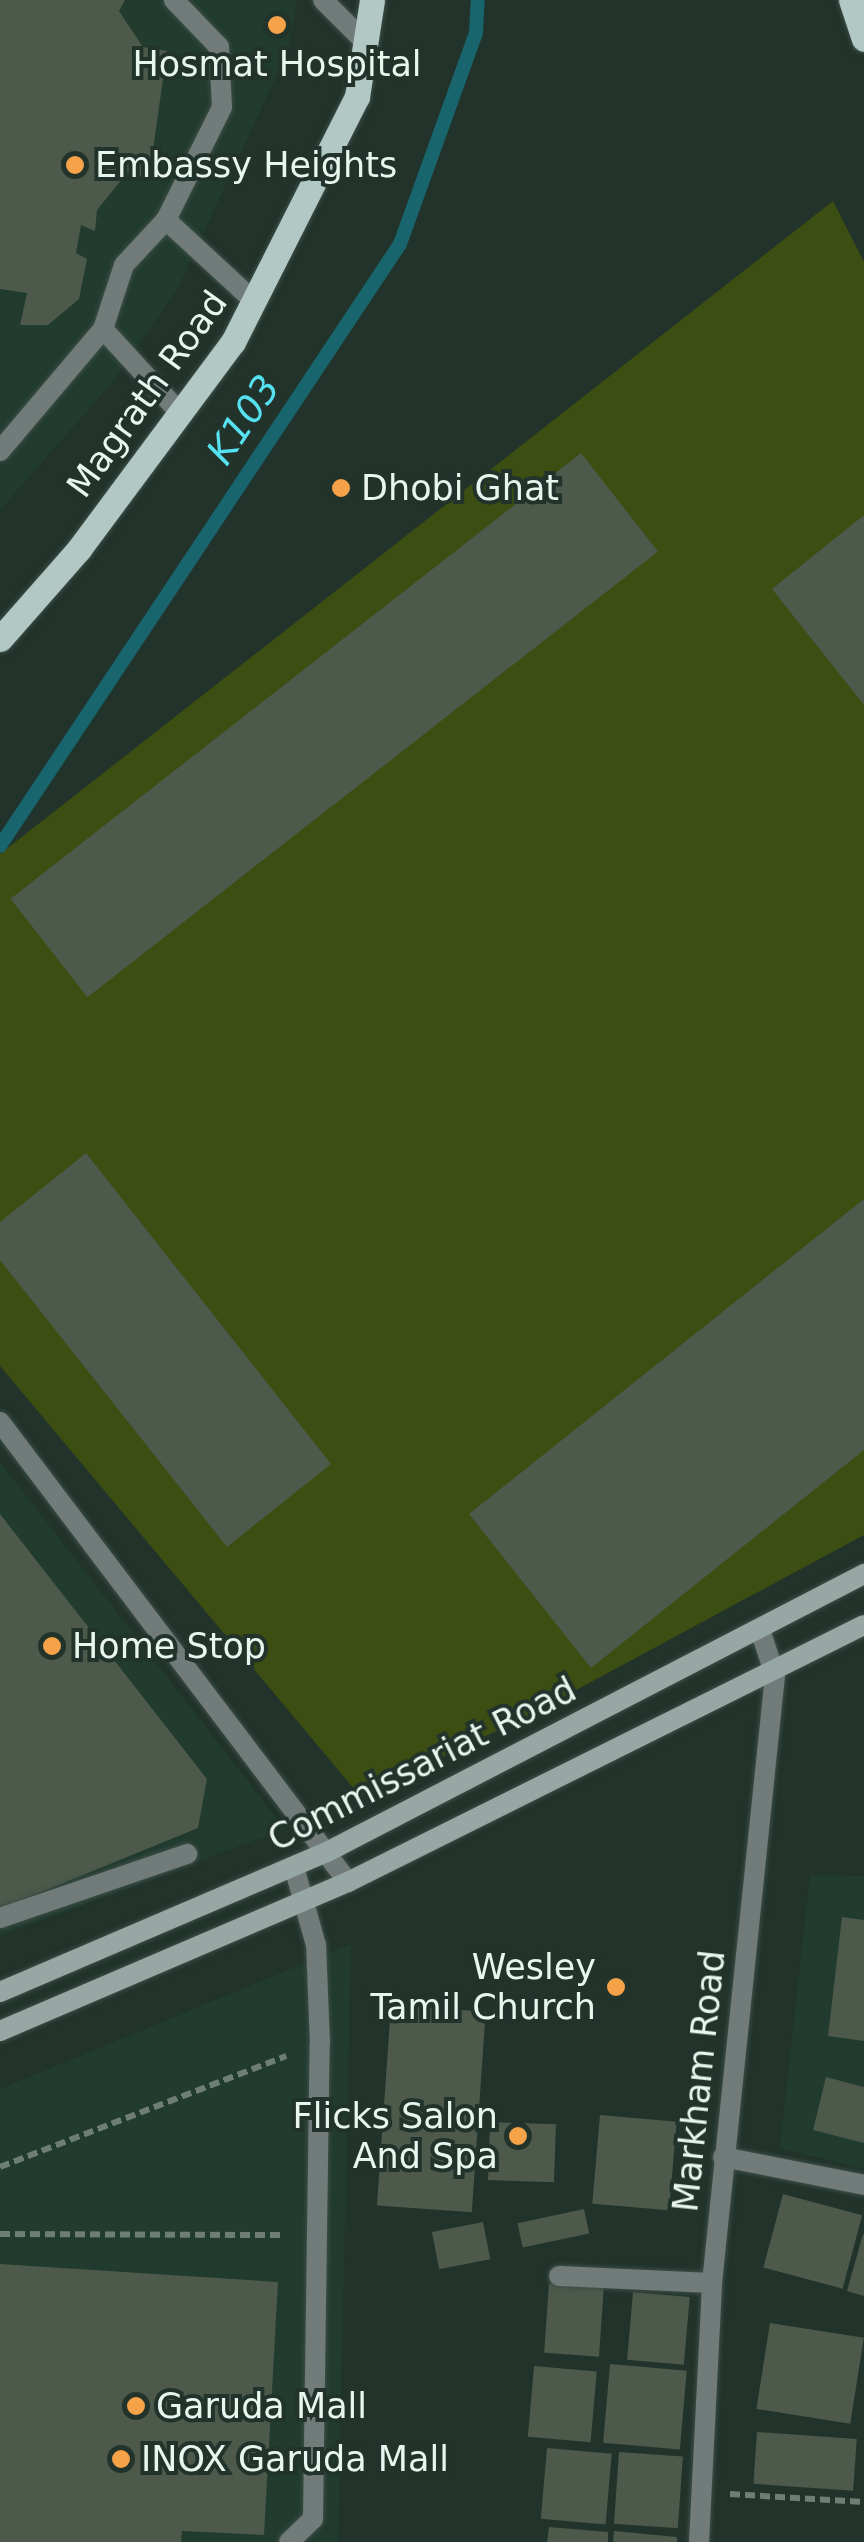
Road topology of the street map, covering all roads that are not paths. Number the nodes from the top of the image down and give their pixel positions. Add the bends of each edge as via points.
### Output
1 (174, 0) edge
2 (323, 0) edge
3 (372, 0) edge
4 (852, 0) edge
5 (864, 40) edge
6 (366, 42) junction
7 (166, 220) junction
8 (256, 303) junction
9 (103, 329) junction
10 (180, 414) junction
11 (0, 451) edge
12 (0, 639) edge
13 (0, 1422) edge
14 (864, 1574) edge
15 (864, 1625) edge
16 (760, 1630) junction
17 (774, 1675) junction
18 (326, 1852) junction
19 (187, 1854) dead end
20 (294, 1867) junction
21 (348, 1882) junction
22 (306, 1900) junction
23 (0, 1918) edge
24 (0, 1992) edge
25 (0, 2031) edge
26 (723, 2156) junction
27 (864, 2186) edge
28 (558, 2276) dead end
29 (712, 2283) junction
30 (289, 2542) edge
31 (699, 2542) edge

1 - 7 street via 218,47 224,70 222,107
2 - 6 street
3 - 6 main road, Magrath Road
4 - 5 main road
6 - 8 main road, Magrath Road via 358,97
7 - 8 street
7 - 9 street via 124,265
8 - 10 main road, Magrath Road
9 - 10 street
9 - 11 street
10 - 12 main road, Magrath Road
13 - 18 street
14 - 16 main road, Commissariat Road
15 - 17 main road, Commissariat Road
16 - 17 street, Markham Road
16 - 18 main road, Commissariat Road
17 - 21 main road, Commissariat Road
17 - 26 street, Markham Road
18 - 20 main road, Commissariat Road
18 - 21 street
19 - 23 street
20 - 22 street
20 - 24 main road, Commissariat Road
21 - 22 main road, Commissariat Road
22 - 25 main road, Commissariat Road
22 - 30 street via 316,1944 320,2043 313,2519
26 - 27 street
26 - 29 street, Markham Road
28 - 29 street
29 - 31 street, Markham Road

